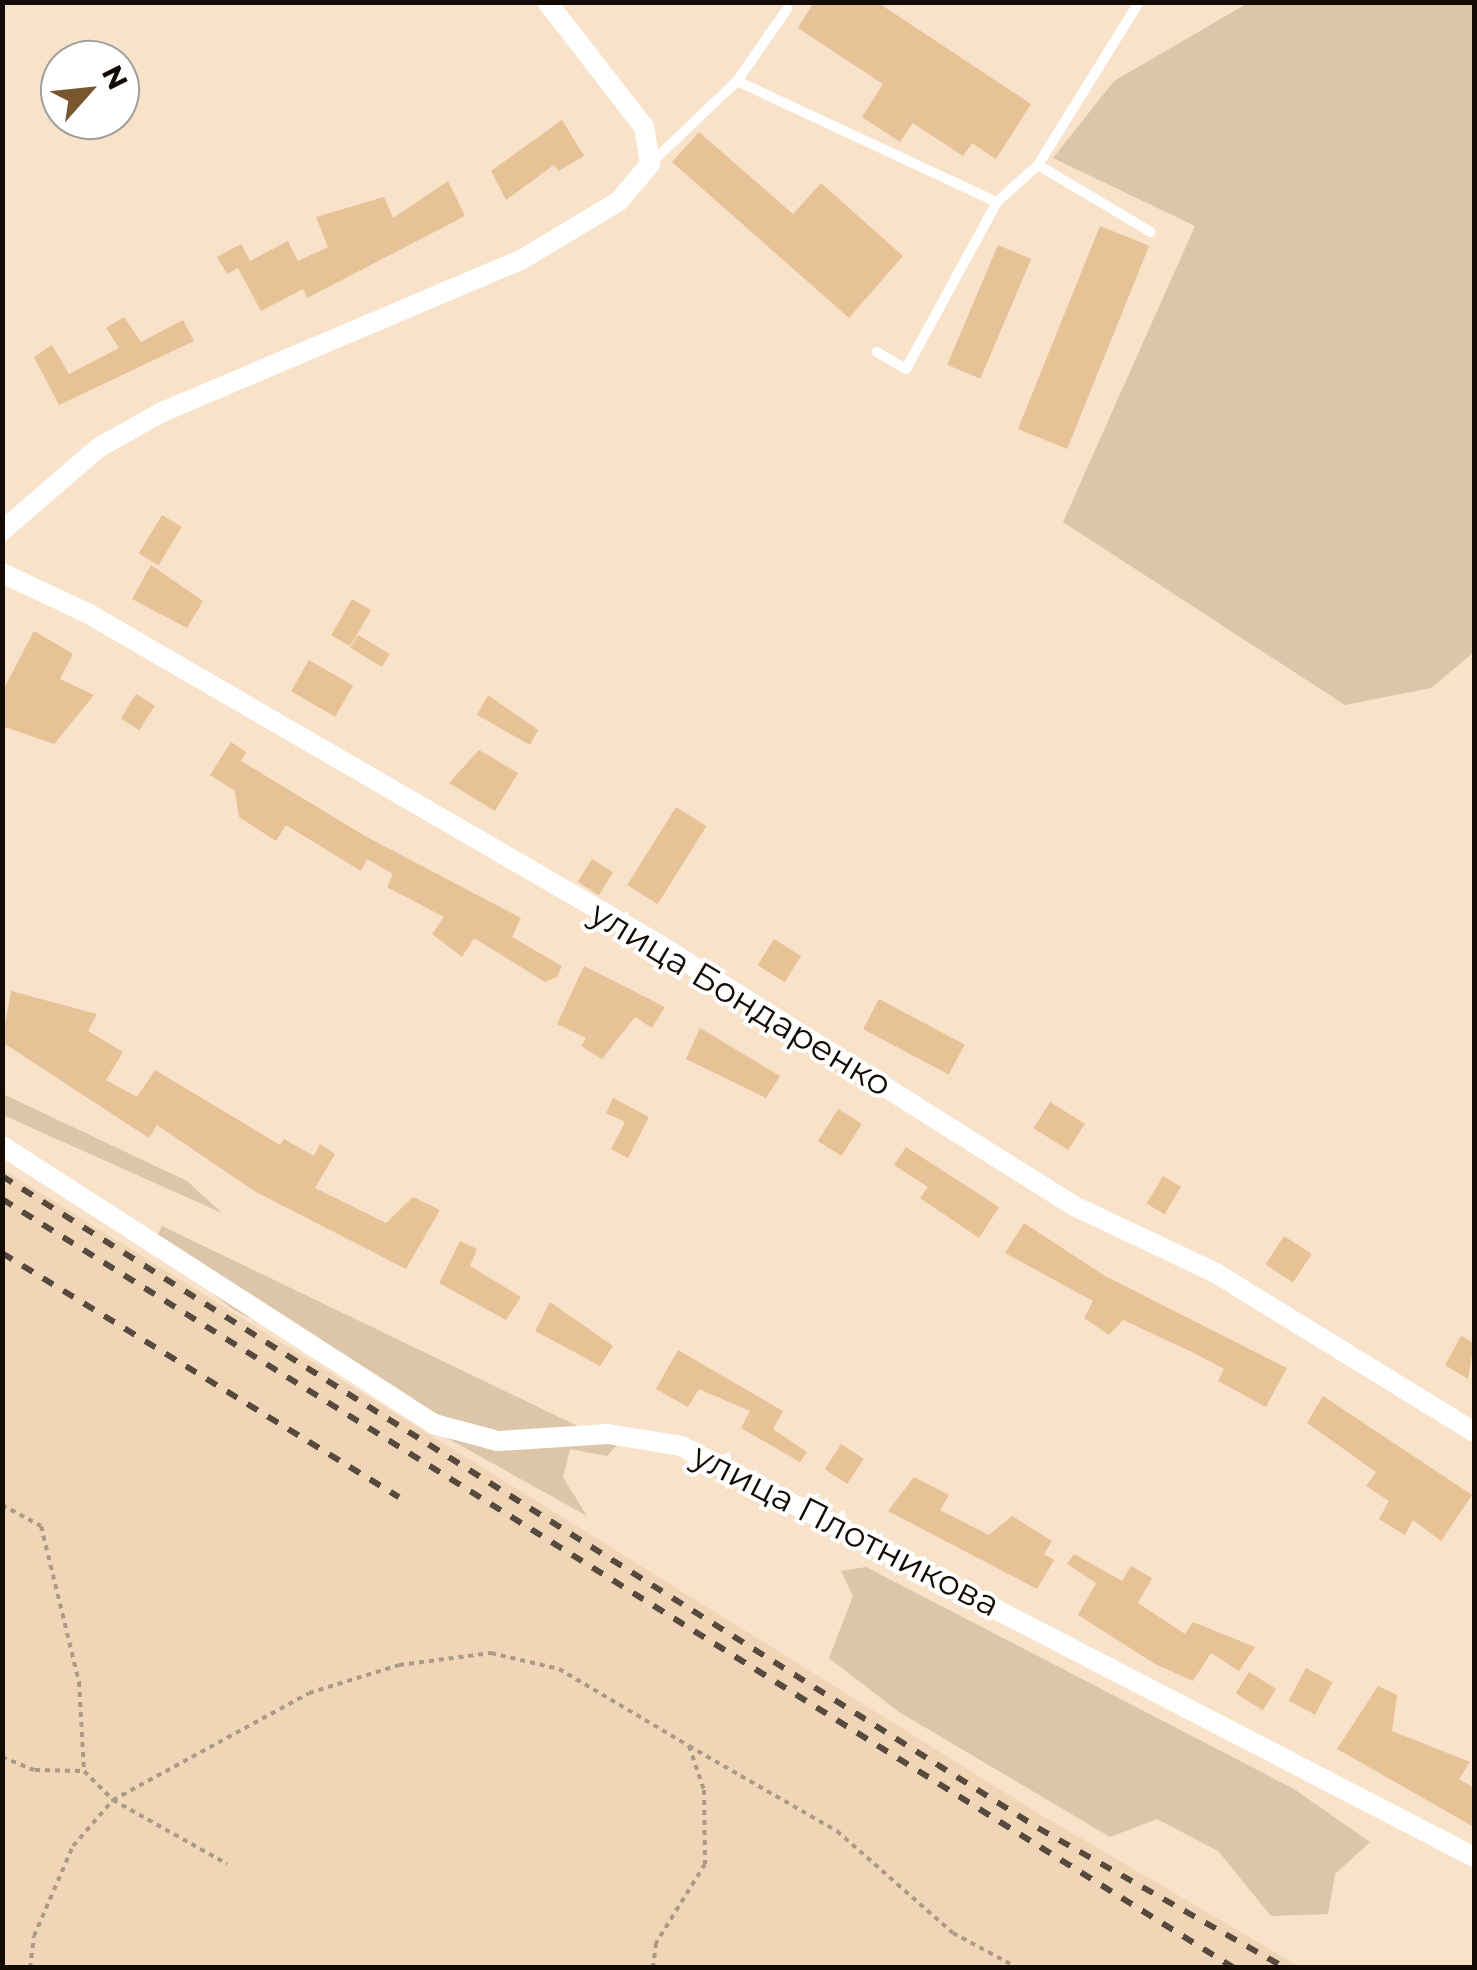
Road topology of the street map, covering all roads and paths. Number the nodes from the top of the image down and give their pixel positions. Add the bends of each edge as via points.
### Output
1 (547, 2) edge
2 (1139, 2) edge
3 (787, 9) dead end
4 (737, 81) junction
5 (650, 164) junction
6 (1038, 164) junction
7 (997, 202) junction
8 (1151, 232) dead end
9 (876, 352) dead end
10 (2, 531) edge
11 (2, 573) edge
12 (2, 1146) edge
13 (1474, 1432) edge
14 (2, 1505) edge
15 (689, 1746) junction
16 (2, 1756) edge
17 (84, 1771) junction
18 (113, 1800) junction
19 (1474, 1857) edge
20 (228, 1864) dead end
21 (30, 1968) edge
22 (653, 1968) edge
23 (1018, 1968) edge

1 - 5 street via 644,127
2 - 6 lane
3 - 4 lane
4 - 5 lane
4 - 7 lane
5 - 10 street via 570,236 98,448
6 - 7 lane
6 - 8 lane
7 - 9 lane via 906,369
11 - 13 street, улица Бондаренко via 90,614 658,944 1072,1204 1214,1272
12 - 19 street, улица Плотникова via 434,1424 498,1442 608,1434 680,1446
14 - 17 path via 41,1526 79,1682
15 - 18 path via 560,1669 491,1652 399,1666 309,1693
15 - 22 path via 704,1790 705,1864 656,1943
15 - 23 path via 837,1832 952,1934
16 - 17 path via 35,1770
17 - 18 path
18 - 20 path
18 - 21 path via 74,1846 34,1936

